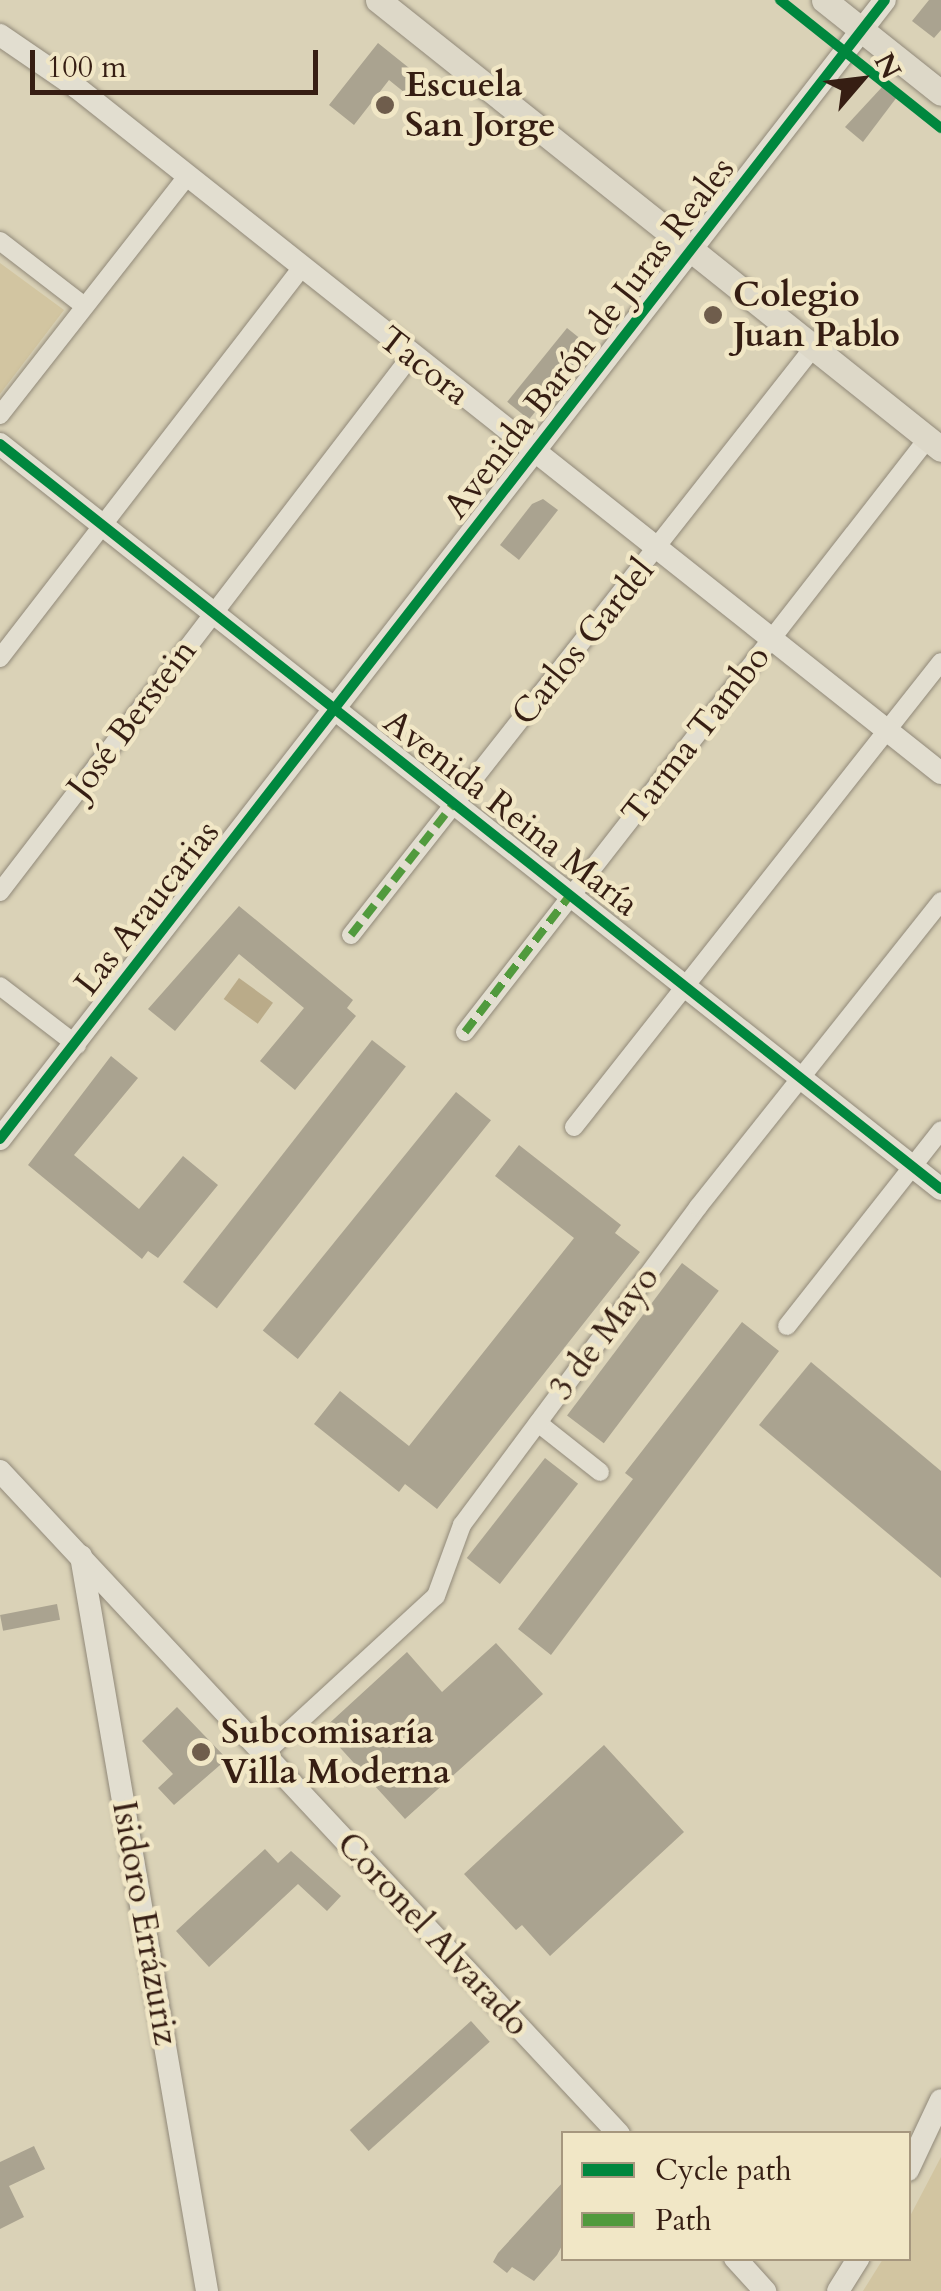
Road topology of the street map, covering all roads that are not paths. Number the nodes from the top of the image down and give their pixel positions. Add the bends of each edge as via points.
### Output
1 (378, 0) edge
2 (824, 0) edge
3 (885, 0) edge
4 (862, 30) junction
5 (0, 35) edge
6 (941, 93) edge
7 (185, 179) junction
8 (0, 241) edge
9 (692, 251) junction
10 (300, 270) junction
11 (83, 304) junction
12 (814, 348) junction
13 (411, 356) junction
14 (0, 415) edge
15 (0, 444) edge
16 (934, 444) edge
17 (534, 454) junction
18 (104, 526) junction
19 (657, 550) junction
20 (213, 612) junction
21 (772, 640) junction
22 (0, 658) edge
23 (941, 662) edge
24 (336, 709) junction
25 (887, 731) junction
26 (941, 773) edge
27 (454, 804) junction
28 (0, 892) edge
29 (570, 894) junction
30 (941, 900) edge
31 (351, 934) dead end
32 (0, 986) edge
33 (685, 986) junction
34 (465, 1032) dead end
35 (77, 1045) junction
36 (801, 1078) junction
37 (574, 1127) dead end
38 (941, 1130) edge
39 (0, 1139) edge
40 (913, 1166) junction
41 (941, 1188) edge
42 (787, 1326) dead end
43 (538, 1423) junction
44 (0, 1471) edge
45 (600, 1472) dead end
46 (81, 1556) junction
47 (132, 1611) junction
48 (96, 1636) junction
49 (265, 1754) junction
50 (941, 2100) edge
51 (616, 2131) edge
52 (911, 2164) edge
53 (738, 2261) edge
54 (857, 2261) edge
55 (207, 2291) edge
56 (766, 2291) edge
57 (838, 2291) edge

1 - 9 main road
2 - 4 main road
3 - 4 street, Avenida Barón de Juras Reales
4 - 6 main road
4 - 9 street, Avenida Barón de Juras Reales
5 - 7 street, Tacora via 76,87
7 - 10 street, Tacora
7 - 11 street
8 - 11 street
9 - 12 main road
9 - 17 street, Avenida Barón de Juras Reales
10 - 13 street, Tacora
10 - 18 street
11 - 14 street
12 - 16 main road
12 - 19 street, Carlos Gardel
13 - 17 street, Tacora
13 - 20 street, José Berstein
15 - 18 street, Avenida Reina María
16 - 21 street, Tarma Tambo
17 - 19 street, Tacora
17 - 24 street, Avenida Barón de Juras Reales
18 - 20 street, Avenida Reina María
18 - 22 street
19 - 21 street, Tacora
19 - 27 street, Carlos Gardel
20 - 24 street, Avenida Reina María
20 - 28 street, José Berstein
21 - 25 street, Tacora
21 - 29 street, Tarma Tambo
23 - 25 street
24 - 27 street, Avenida Reina María
24 - 35 street, Las Araucarias
25 - 26 street, Tacora
25 - 33 street
27 - 29 street, Avenida Reina María
27 - 31 street, Carlos Gardel
29 - 33 street, Avenida Reina María
29 - 34 street, Tarma Tambo
30 - 36 street, 3 de Mayo
32 - 35 street
33 - 36 street, Avenida Reina María
33 - 37 street
35 - 39 street, Las Araucarias
36 - 40 street, Avenida Reina María
36 - 43 street, 3 de Mayo
38 - 40 street
40 - 41 street, Avenida Reina María
40 - 42 street
43 - 45 street
43 - 49 street, 3 de Mayo via 462,1525 436,1596
44 - 46 street, Coronel Alvarado
46 - 47 street, Coronel Alvarado
46 - 48 street, Isidoro Errázuriz
47 - 48 street via 109,1613
47 - 49 street, Coronel Alvarado
48 - 55 street, Isidoro Errázuriz
49 - 51 street, Coronel Alvarado
50 - 52 street
53 - 56 street
54 - 57 street

